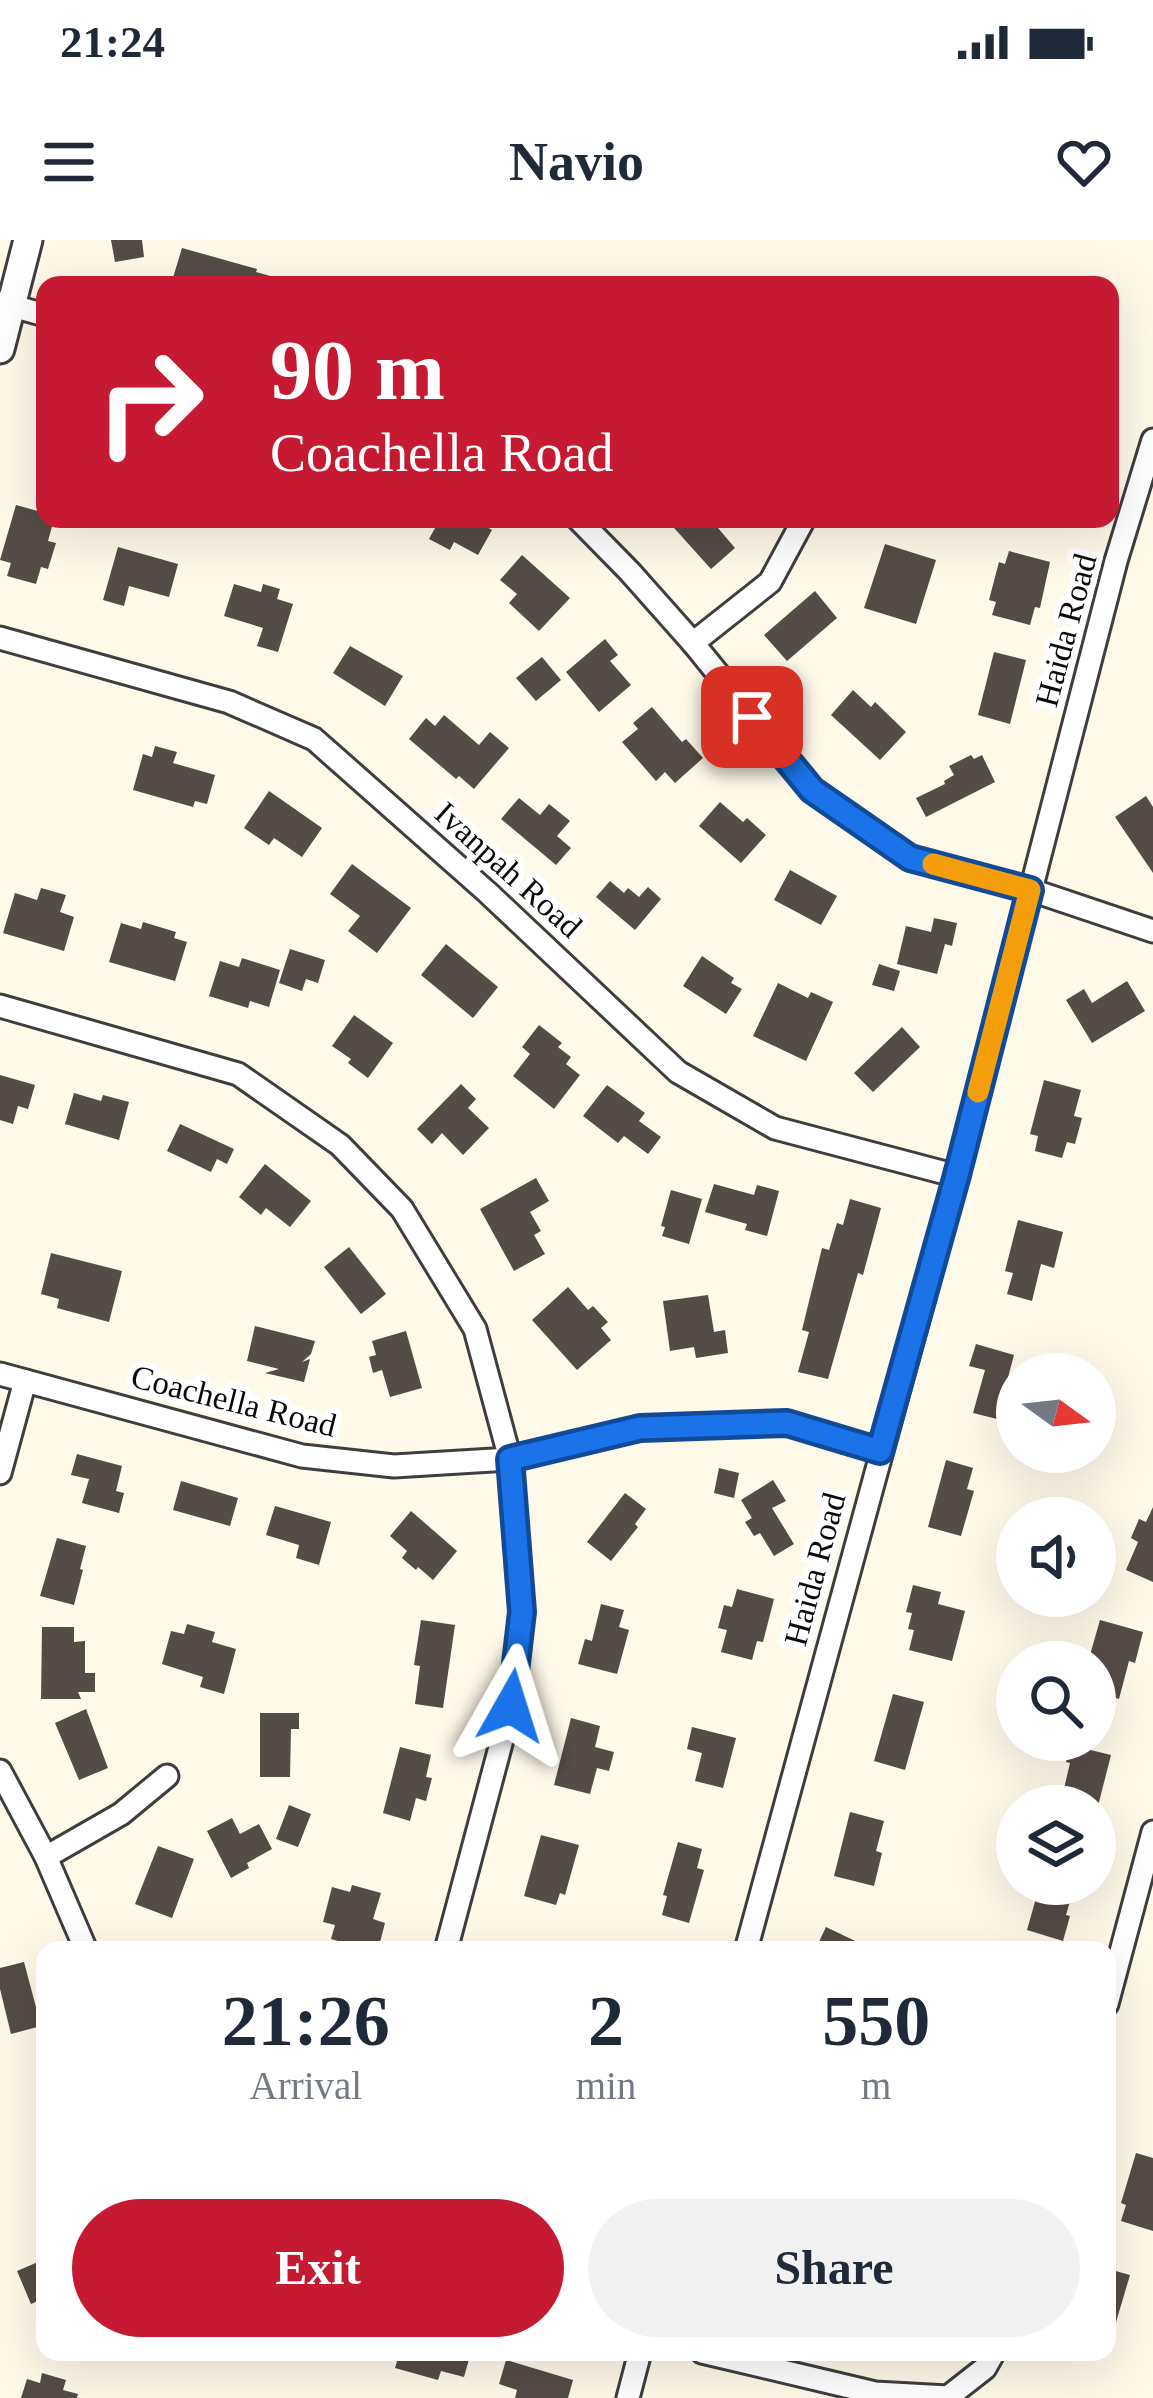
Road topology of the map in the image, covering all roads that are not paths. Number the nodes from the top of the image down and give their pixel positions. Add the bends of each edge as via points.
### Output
1 (28, 240) edge
2 (6, 304) edge
3 (36, 312) edge
4 (0, 350) edge
5 (1151, 454) edge
6 (587, 528) edge
7 (799, 528) edge
8 (0, 638) edge
9 (693, 644) junction
10 (1030, 890) junction
11 (1153, 931) edge
12 (0, 1006) edge
13 (957, 1175) junction
14 (0, 1374) edge
15 (25, 1381) junction
16 (880, 1451) junction
17 (510, 1459) junction
18 (0, 1473) edge
19 (0, 1771) edge
20 (167, 1776) dead end
21 (1153, 1832) edge
22 (46, 1857) junction
23 (82, 1941) edge
24 (448, 1941) edge
25 (748, 1941) edge
26 (1116, 1970) edge
27 (638, 2361) edge
28 (740, 2361) edge
29 (989, 2361) edge
30 (628, 2398) edge

1 - 2 street
2 - 3 street
2 - 4 street
5 - 10 street, Haida Road
6 - 9 street
7 - 9 street via 770,582
8 - 13 street, Ivanpah Road via 229,701 314,739 678,1072 775,1128
9 - 10 street via 812,790 910,858
10 - 11 street
10 - 13 street, Haida Road
12 - 17 street via 238,1074 340,1144 402,1209 475,1329
13 - 16 street, Haida Road
14 - 15 street, Coachella Road
15 - 17 street, Coachella Road via 302,1456 394,1466
15 - 18 street
16 - 17 street, Coachella Road via 787,1423 640,1428
16 - 25 street, Haida Road
17 - 24 street via 522,1612 511,1706
19 - 22 street
20 - 22 street
21 - 26 street
22 - 23 street
27 - 30 street
28 - 29 street via 875,2393 948,2397

